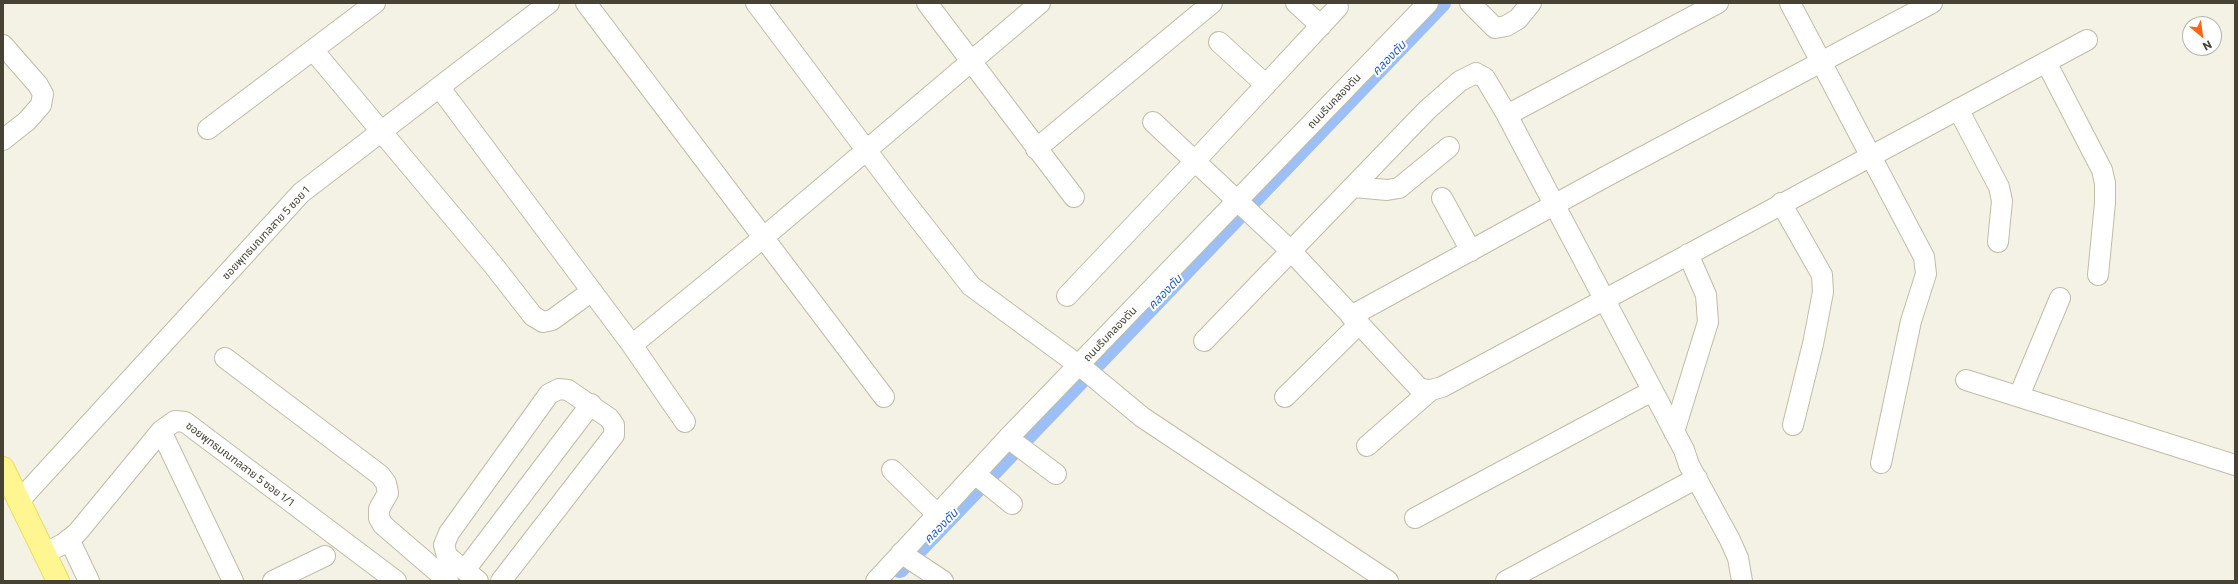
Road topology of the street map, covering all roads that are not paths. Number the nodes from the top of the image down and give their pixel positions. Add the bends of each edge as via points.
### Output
1 (375, 3) edge
2 (549, 3) edge
3 (586, 3) edge
4 (756, 3) edge
5 (927, 3) edge
6 (1040, 3) edge
7 (1212, 3) edge
8 (1296, 3) edge
9 (1428, 3) edge
10 (1531, 3) edge
11 (1718, 3) edge
12 (1790, 3) edge
13 (1932, 3) edge
14 (1471, 4) edge
15 (1338, 7) dead end
16 (1321, 26) junction
17 (2087, 40) dead end
18 (1219, 42) dead end
19 (3, 45) edge
20 (313, 50) junction
21 (1822, 61) junction
22 (971, 62) junction
23 (2046, 62) junction
24 (1266, 86) junction
25 (440, 88) junction
26 (1958, 109) junction
27 (1507, 114) junction
28 (1152, 122) dead end
29 (208, 129) dead end
30 (380, 132) junction
31 (3, 140) edge
32 (1449, 147) dead end
33 (1036, 149) junction
34 (866, 150) junction
35 (1870, 156) junction
36 (1195, 161) junction
37 (1354, 187) junction
38 (1074, 197) dead end
39 (1442, 198) dead end
40 (1781, 203) junction
41 (1243, 205) junction
42 (1555, 205) junction
43 (764, 237) junction
44 (1998, 242) dead end
45 (1291, 251) junction
46 (1471, 251) junction
47 (1688, 254) junction
48 (2098, 275) dead end
49 (592, 291) junction
50 (1066, 296) dead end
51 (2060, 298) dead end
52 (1604, 299) junction
53 (1355, 320) junction
54 (1204, 341) dead end
55 (632, 345) junction
56 (225, 358) dead end
57 (1088, 372) junction
58 (1966, 380) dead end
59 (1431, 390) junction
60 (1652, 392) junction
61 (884, 396) dead end
62 (2019, 396) junction
63 (1285, 397) dead end
64 (591, 404) junction
65 (685, 422) dead end
66 (1793, 425) dead end
67 (162, 431) junction
68 (1674, 432) junction
69 (1016, 445) junction
70 (1367, 446) dead end
71 (1881, 462) dead end
72 (2235, 465) edge
73 (3, 468) edge
74 (892, 470) dead end
75 (1056, 474) dead end
76 (1696, 478) junction
77 (983, 480) junction
78 (20, 501) junction
79 (1012, 504) dead end
80 (937, 514) junction
81 (1415, 518) dead end
82 (69, 539) junction
83 (45, 553) junction
84 (325, 556) dead end
85 (909, 558) junction
86 (471, 576) edge
87 (1736, 578) edge
88 (58, 581) edge
89 (89, 581) edge
90 (233, 581) edge
91 (273, 581) edge
92 (396, 581) edge
93 (448, 581) edge
94 (501, 581) edge
95 (876, 581) edge
96 (943, 581) edge
97 (1388, 581) edge
98 (1506, 581) edge

1 - 20 street
2 - 25 street, ซอยพุทธมณฑลสาย 5 ซอย 1
3 - 43 street
4 - 34 street
5 - 22 street
6 - 22 street
7 - 33 street
8 - 16 street
9 - 41 street, ถนนริมคลองตัน
10 - 14 street via 1518,19 1506,26 1494,28
11 - 27 street
12 - 21 street
13 - 21 street
15 - 16 street
16 - 24 street
17 - 23 street
18 - 24 street
19 - 31 street via 43,94 41,105 27,121
20 - 29 street
20 - 30 street
21 - 35 street
21 - 42 street
22 - 33 street
22 - 34 street
23 - 26 street
23 - 48 street via 2102,170 2105,203
24 - 36 street
25 - 30 street, ซอยพุทธมณฑลสาย 5 ซอย 1
25 - 49 street
26 - 35 street
26 - 44 street via 1999,187 2002,201
27 - 37 street via 1485,78 1476,73 1460,82 1427,110
27 - 42 street
28 - 36 street
30 - 49 street via 533,316 543,322 552,320
30 - 78 street, ซอยพุทธมณฑลสาย 5 ซอย 1 via 301,193
32 - 37 street via 1398,188 1387,190
33 - 38 street
34 - 43 street
34 - 57 street via 971,286
35 - 40 street
35 - 71 street via 1924,257 1926,274 1911,321
36 - 41 street
36 - 50 street
37 - 45 street
39 - 46 street
40 - 47 street
40 - 66 street via 1822,275 1823,292
41 - 45 street
41 - 57 street, ถนนริมคลองตัน
42 - 46 street
42 - 52 street
43 - 55 street
43 - 61 street
45 - 53 street
45 - 54 street
46 - 53 street
47 - 52 street
47 - 68 street via 1706,295 1708,322
49 - 55 street
51 - 62 street
52 - 59 street via 1442,387
52 - 60 street
53 - 59 street via 1420,389
53 - 63 street
55 - 65 street
56 - 93 street via 380,475 386,483 388,493 379,509 379,518 383,525
57 - 69 street, ถนนริมคลองตัน
57 - 97 street via 1142,417
58 - 62 street
59 - 70 street
60 - 68 street
60 - 81 street
62 - 72 street
64 - 86 street
64 - 86 street via 568,390 559,389 549,394 449,533 444,545 447,556
64 - 94 street via 609,418 614,425 614,435
67 - 82 street, ซอยพุทธมณฑลสาย 5 ซอย 1/1 via 77,533
67 - 90 street
67 - 92 street, ซอยพุทธมณฑลสาย 5 ซอย 1/1 via 175,421 185,422
68 - 76 street
69 - 75 street
69 - 77 street, ถนนริมคลองตัน
73 - 78 main road
74 - 80 street
76 - 87 street via 1738,558
76 - 98 street
77 - 79 street
77 - 80 street, ถนนริมคลองตัน
78 - 83 main road
80 - 85 street, ถนนริมคลองตัน
82 - 83 street, ซอยพุทธมณฑลสาย 5 ซอย 1/1
82 - 89 street
83 - 88 main road
84 - 91 street
85 - 95 street, ถนนริมคลองตัน
85 - 96 street

